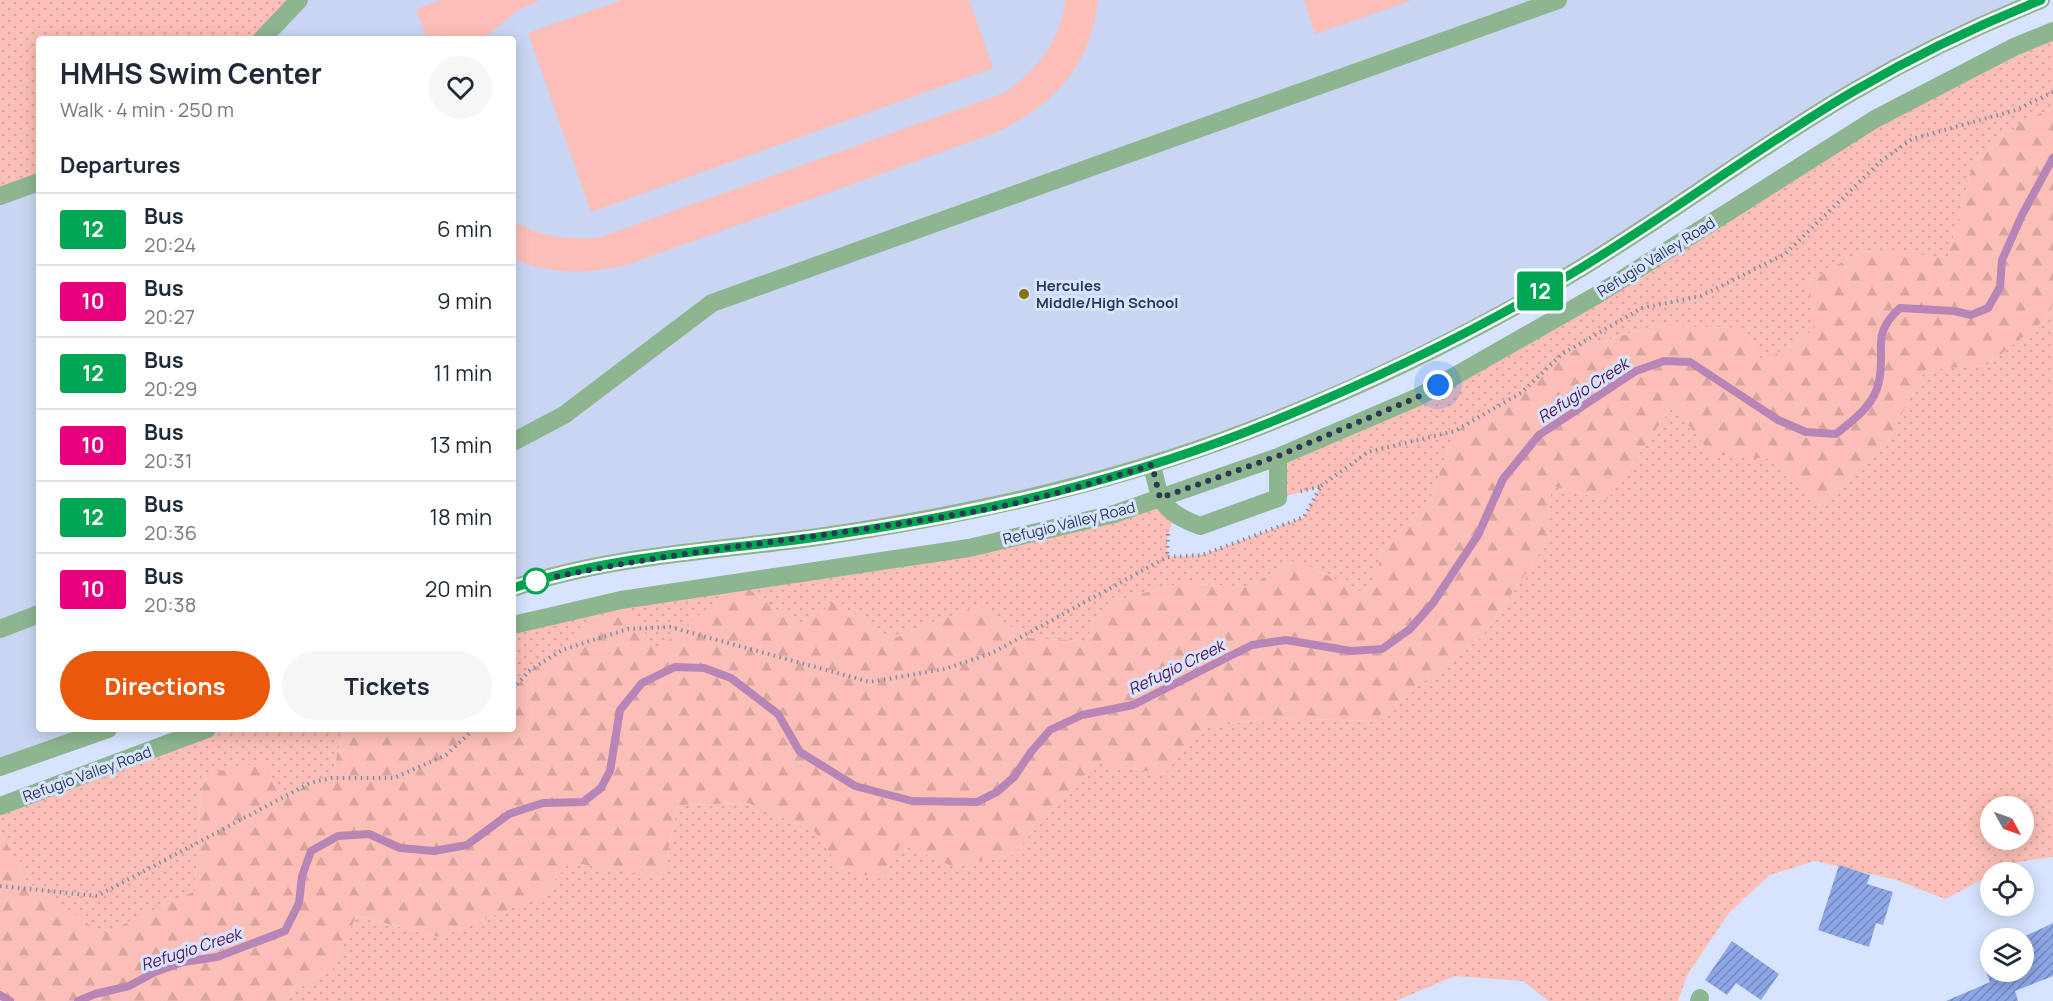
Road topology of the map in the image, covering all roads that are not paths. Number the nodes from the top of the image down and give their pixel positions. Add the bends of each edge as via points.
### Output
1 (299, 0) edge
2 (1558, 0) edge
3 (2041, 0) edge
4 (2053, 31) edge
5 (265, 36) edge
6 (36, 183) edge
7 (0, 196) edge
8 (516, 440) edge
9 (1278, 456) junction
10 (1152, 465) junction
11 (1160, 498) junction
12 (516, 587) edge
13 (36, 615) edge
14 (516, 624) edge
15 (0, 629) edge
16 (99, 732) edge
17 (199, 732) edge
18 (0, 767) edge
19 (0, 806) edge

1 - 5 street
2 - 8 street via 712,303 564,415
3 - 10 street, Refugio Valley Road via 1928,50 1852,92 1581,268 1395,369 1273,422
4 - 9 street, Refugio Valley Road via 1875,118 1597,295 1418,397
6 - 7 street
9 - 11 street, Refugio Valley Road
9 - 11 street via 1278,498 1200,526 1174,516
10 - 11 street
10 - 12 street, Refugio Valley Road via 974,512 597,567
11 - 14 street, Refugio Valley Road via 1113,514 969,548 621,600
13 - 15 street
16 - 18 street
17 - 19 street, Refugio Valley Road

